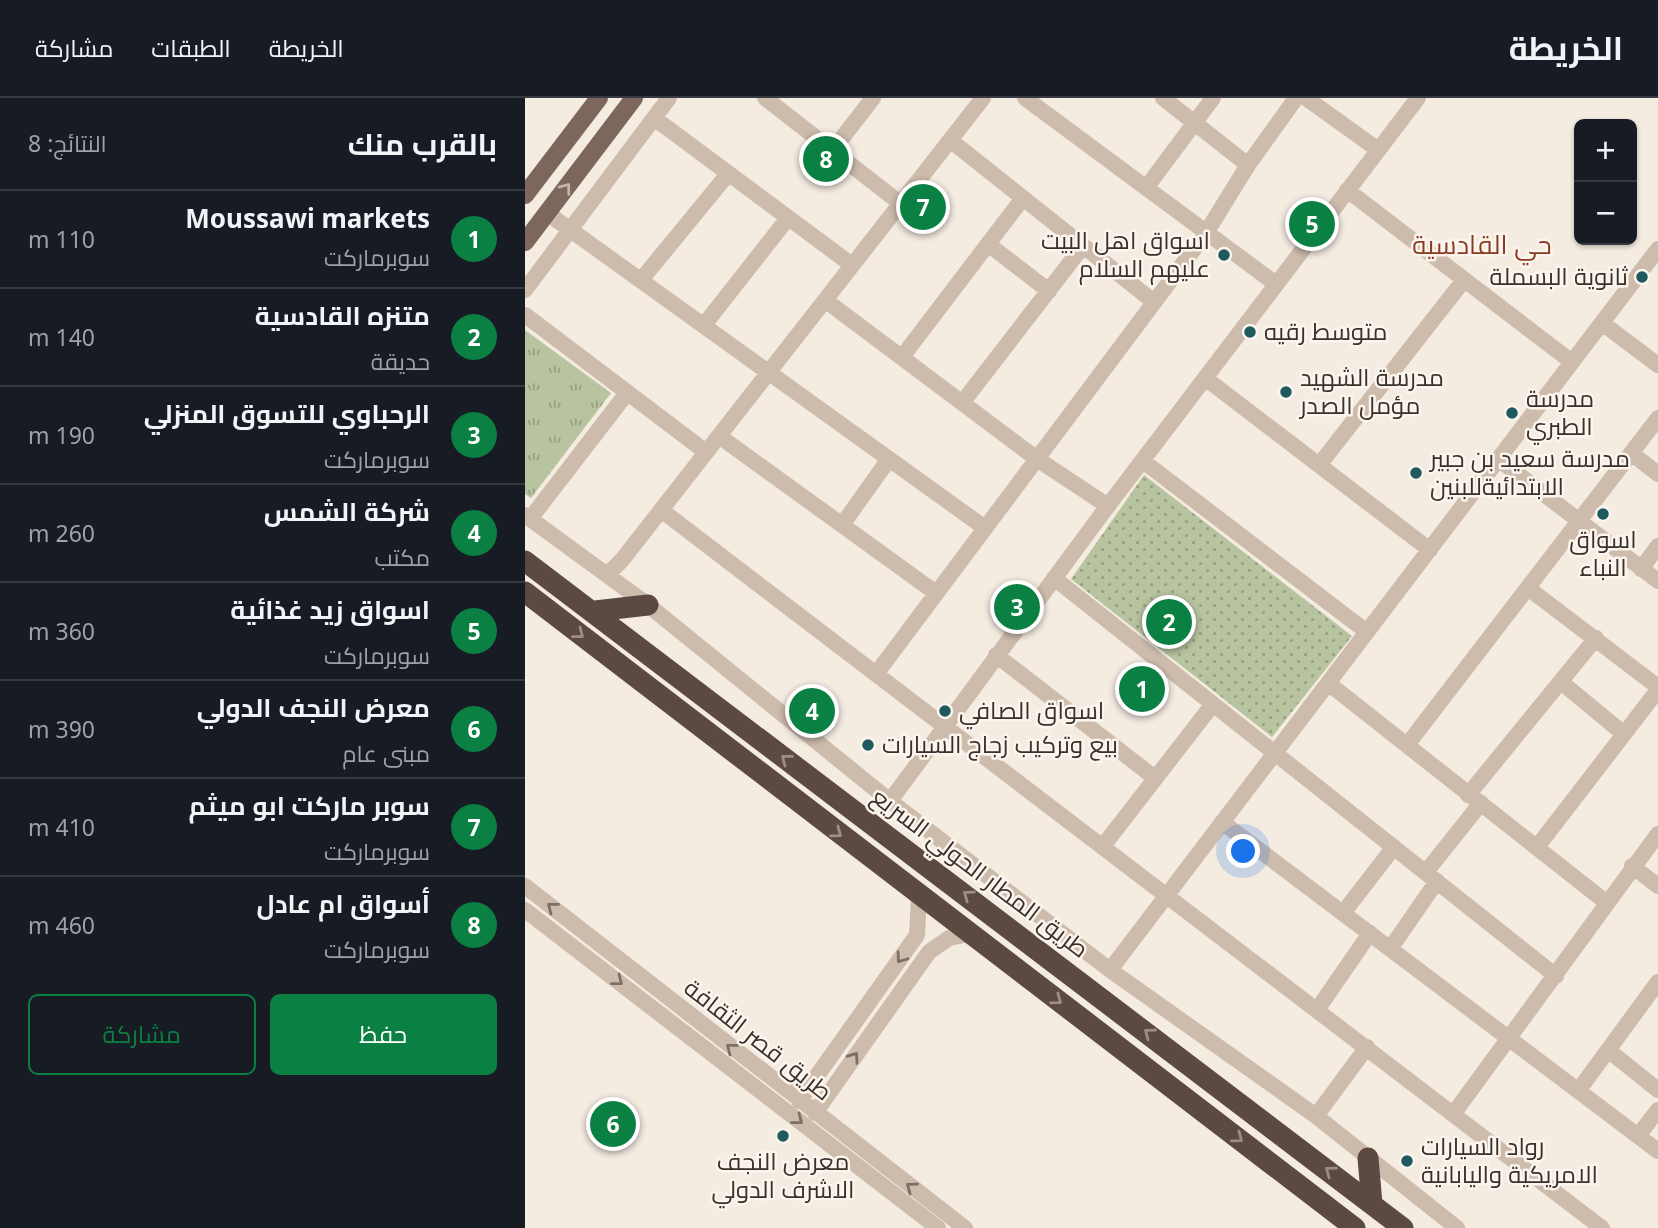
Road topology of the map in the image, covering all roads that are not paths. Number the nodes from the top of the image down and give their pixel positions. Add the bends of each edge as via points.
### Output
1 (599, 98) edge
2 (634, 98) edge
3 (669, 98) edge
4 (872, 98) edge
5 (983, 98) edge
6 (1025, 98) edge
7 (1163, 98) edge
8 (1213, 98) edge
9 (1296, 98) edge
10 (1305, 98) edge
11 (1418, 98) edge
12 (769, 99) edge
13 (654, 118) junction
14 (1195, 123) junction
15 (950, 140) junction
16 (1377, 149) junction
17 (832, 151) junction
18 (1248, 165) junction
19 (727, 174) junction
20 (1146, 188) junction
21 (1347, 190) junction
22 (525, 195) edge
23 (1023, 198) junction
24 (901, 203) junction
25 (547, 213) junction
26 (788, 218) junction
27 (570, 230) junction
28 (1206, 233) junction
29 (525, 242) edge
30 (988, 244) junction
31 (1083, 246) junction
32 (1658, 249) edge
33 (852, 265) junction
34 (641, 280) junction
35 (1464, 280) junction
36 (1276, 284) junction
37 (525, 290) edge
38 (1049, 291) junction
39 (825, 300) junction
40 (1154, 302) junction
41 (525, 315) edge
42 (1602, 323) junction
43 (704, 326) junction
44 (902, 357) junction
45 (1572, 362) junction
46 (1658, 365) edge
47 (768, 372) junction
48 (1205, 377) junction
49 (627, 393) junction
50 (962, 403) junction
51 (1658, 418) edge
52 (719, 436) junction
53 (706, 452) junction
54 (1631, 453) junction
55 (889, 459) junction
56 (1037, 459) junction
57 (1498, 459) junction
58 (1143, 461) junction
59 (1319, 465) junction
60 (1658, 474) edge
61 (1108, 506) junction
62 (661, 510) junction
63 (528, 517) edge
64 (1579, 522) junction
65 (842, 526) junction
66 (985, 528) junction
67 (1658, 546) edge
68 (1430, 550) junction
69 (525, 561) edge
70 (1641, 569) junction
71 (607, 575) junction
72 (1054, 578) junction
73 (1658, 581) edge
74 (1528, 588) junction
75 (525, 592) edge
76 (936, 593) junction
77 (648, 606) junction
78 (595, 611) junction
79 (1367, 632) junction
80 (1596, 638) junction
81 (996, 655) junction
82 (876, 674) junction
83 (1328, 682) junction
84 (1561, 682) junction
85 (1658, 688) edge
86 (1213, 704) junction
87 (944, 725) junction
88 (1623, 734) junction
89 (1407, 745) junction
90 (1275, 753) junction
91 (1156, 778) junction
92 (1475, 799) junction
93 (890, 801) junction
94 (1222, 822) junction
95 (1658, 834) edge
96 (1103, 846) junction
97 (1394, 847) junction
98 (1537, 847) junction
99 (1632, 866) junction
100 (1431, 877) junction
101 (525, 886) edge
102 (1658, 886) edge
103 (919, 895) junction
104 (1167, 895) junction
105 (1607, 903) junction
106 (525, 910) edge
107 (1343, 913) junction
108 (1004, 922) junction
109 (1370, 933) junction
110 (917, 935) junction
111 (978, 939) junction
112 (936, 945) junction
113 (1390, 948) junction
114 (1056, 962) junction
115 (1109, 970) junction
116 (1556, 976) junction
117 (1658, 982) edge
118 (1034, 983) junction
119 (1317, 1010) junction
120 (1509, 1038) junction
121 (1367, 1047) junction
122 (1608, 1050) junction
123 (1658, 1090) edge
124 (1578, 1091) junction
125 (799, 1101) junction
126 (1658, 1110) edge
127 (815, 1113) junction
128 (1454, 1113) junction
129 (1316, 1116) junction
130 (1638, 1136) junction
131 (1658, 1151) edge
132 (1368, 1158) junction
133 (1372, 1203) junction
134 (938, 1228) edge
135 (965, 1228) edge
136 (1355, 1228) edge
137 (1403, 1228) edge
138 (1457, 1228) edge
139 (1602, 1228) edge

1 - 22 main road
25 -> 2 main road
3 - 13 street
4 - 17 street
5 - 15 street
6 - 20 street
7 - 14 street
8 - 14 street
9 - 18 street
10 - 16 street
11 - 16 street
12 - 17 street
13 - 19 street
13 - 27 street
14 - 18 street
14 - 20 street
15 - 23 street
15 - 24 street
16 - 21 street
17 - 24 street
18 - 28 street
19 - 26 street
19 - 34 street
20 - 28 street
21 - 35 street
21 - 36 street
23 - 30 street
23 - 31 street
24 - 33 street
25 - 27 street
25 - 29 main road
26 - 33 street
26 - 43 street
27 - 34 street
27 - 37 street
28 - 36 street
28 - 40 street
30 - 38 street
30 - 44 street
31 - 38 street
31 - 40 street
32 - 42 street
33 - 39 street
34 - 43 street
35 - 45 street
35 - 59 street
36 - 48 street
38 - 50 street
39 - 44 street
39 - 47 street
40 - 56 street
41 - 49 street
42 - 45 street
42 - 46 street
43 - 47 street
44 - 50 street
45 - 57 street
47 - 52 street
47 - 55 street
48 - 58 street
48 - 59 street
49 - 53 street
49 - 63 street
50 - 56 street
51 - 54 street
52 - 53 street
52 - 65 street
53 - 62 street
54 - 60 street
54 - 64 street
55 - 65 street
55 - 66 street
56 - 61 street
56 - 66 street
57 - 64 street
57 - 68 street
58 - 61 street
58 - 79 street
59 - 68 street
61 - 72 street
62 - 71 street
62 - 82 street
63 - 71 street
64 - 70 street
64 - 74 street
65 - 76 street
66 - 76 street
67 - 70 street
68 - 79 street
69 - 78 highway, طريق المطار الحولي السريع
70 - 73 street
71 - 77 street
72 - 81 street
72 - 86 street
74 - 80 street
74 - 89 street
75 -> 103 highway
76 - 82 street
77 - 78 highway
77 - 93 street
108 -> 78 highway, طريق المطار الحولي السريع
79 - 83 street
80 - 84 street
80 - 85 street
81 - 87 street
81 - 91 street
82 - 87 street
83 - 89 street
83 - 90 street
84 - 88 street
84 - 92 street
85 - 88 street
86 - 90 street
86 - 91 street
87 - 93 street
87 - 96 street
88 - 98 street
89 - 92 street
90 - 94 street
90 - 97 street
91 - 96 street
92 - 98 street
92 - 100 street
93 - 115 street
94 - 104 street
94 - 107 street
95 - 99 street
96 - 104 street
97 - 100 street
97 - 107 street
98 - 105 street
99 - 102 street
99 - 105 street
100 - 113 street
100 - 116 street
125 -> 101 street, طريق قصر الثقافة
103 - 110 street
103 - 111 highway
104 - 115 street
104 - 119 street
105 - 116 street
106 -> 134 street, طريق قصر الثقافة
107 - 109 street
108 - 111 highway via 1005,939 995,946
108 - 114 highway, طريق المطار الحولي السريع
109 - 113 street
109 - 119 street
110 - 112 street via 927,932
110 -> 125 street
111 - 112 street via 949,938
111 - 118 highway
127 -> 112 street
113 - 120 street
114 - 118 highway via 1038,965
133 -> 114 highway, طريق المطار الحولي السريع
115 - 129 street
116 - 120 street
117 - 122 street
118 -> 136 highway
119 - 121 street
120 - 124 street
120 - 128 street
121 - 128 street
121 - 129 street
122 - 123 street
122 - 124 street
124 - 130 street
125 - 127 street, طريق قصر الثقافة
126 - 130 street
135 -> 127 street, طريق قصر الثقافة
128 - 139 street
129 - 132 street
130 - 131 street
132 - 133 highway
132 - 138 street
133 - 137 highway, طريق المطار الحولي السريع

